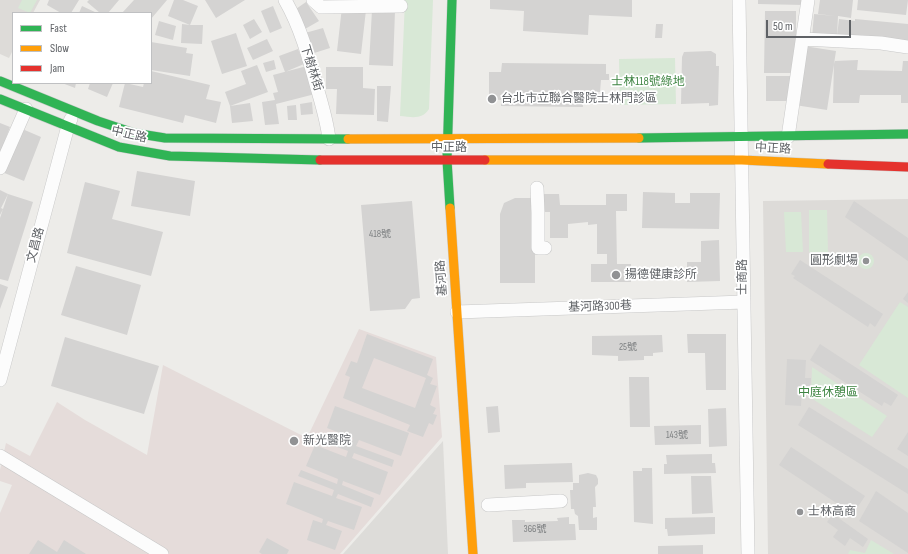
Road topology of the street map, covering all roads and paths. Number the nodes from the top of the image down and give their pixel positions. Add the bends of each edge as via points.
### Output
1 (286, 0) edge
2 (313, 0) edge
3 (452, 0) edge
4 (739, 0) edge
5 (808, 0) edge
6 (401, 6) dead end
7 (804, 39) junction
8 (908, 47) edge
9 (0, 81) edge
10 (0, 99) edge
11 (26, 109) junction
12 (75, 112) junction
13 (68, 126) junction
14 (908, 134) edge
15 (788, 136) junction
16 (448, 138) junction
17 (741, 138) junction
18 (329, 139) junction
19 (447, 160) junction
20 (742, 160) junction
21 (908, 167) edge
22 (0, 168) edge
23 (537, 188) dead end
24 (545, 248) dead end
25 (744, 302) junction
26 (457, 312) junction
27 (0, 380) edge
28 (0, 456) edge
29 (561, 501) dead end
30 (488, 505) dead end
31 (162, 554) edge
32 (473, 554) edge
33 (748, 554) edge

1 - 18 street, 下樹林街 via 296,19 310,64 328,124
2 - 6 street via 321,7
3 - 16 main road, 基河路
4 - 17 street, 士商路
5 - 7 street
7 - 8 street
7 - 15 street
9 - 12 main road, 中正路
10 - 11 main road, 中正路
11 - 13 main road, 中正路
11 - 22 street
12 - 13 street, 文昌路
12 - 18 main road, 中正路 via 134,133 165,138
13 - 19 main road, 中正路 via 119,147 170,156
13 - 27 street, 文昌路
14 - 15 main road, 中正路
15 - 17 main road, 中正路
16 - 17 main road, 中正路
16 - 18 main road, 中正路
16 - 19 main road, 基河路
17 - 20 street, 士商路
19 - 20 main road, 中正路
19 - 26 main road, 基河路
20 - 21 main road, 中正路
20 - 25 street, 士商路
23 - 24 street via 538,248
25 - 26 street, 基河路300巷
25 - 33 street, 士商路
26 - 32 main road, 基河路
28 - 31 street
29 - 30 street

